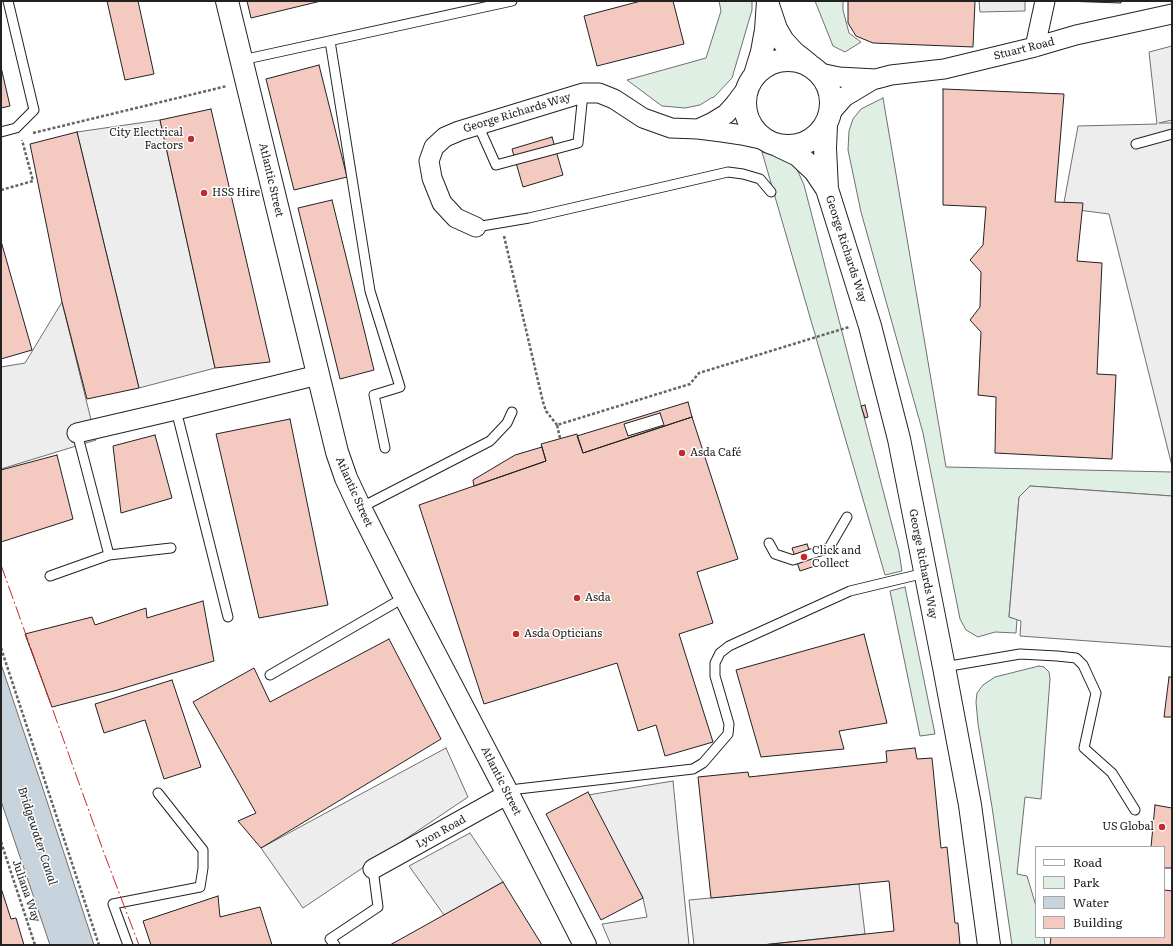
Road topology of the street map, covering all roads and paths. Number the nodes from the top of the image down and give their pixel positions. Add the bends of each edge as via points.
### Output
1 (8, 1) edge
2 (227, 1) edge
3 (512, 1) edge
4 (1045, 1) edge
5 (768, 4) edge
6 (1172, 14) edge
7 (330, 41) junction
8 (1034, 47) junction
9 (242, 60) junction
10 (815, 69) junction
11 (876, 79) junction
12 (248, 81) junction
13 (751, 81) junction
14 (583, 93) junction
15 (828, 118) junction
16 (478, 125) junction
17 (698, 129) junction
18 (1, 132) edge
19 (29, 134) dead end
20 (1172, 134) edge
21 (21, 136) dead end
22 (772, 143) junction
23 (1136, 144) dead end
24 (827, 189) junction
25 (1, 190) edge
26 (771, 192) dead end
27 (501, 223) junction
28 (476, 227) joint
29 (853, 326) dead end
30 (318, 375) junction
31 (176, 410) junction
32 (512, 412) dead end
33 (557, 425) junction
34 (77, 433) joint
35 (560, 438) dead end
36 (385, 448) dead end
37 (360, 508) junction
38 (847, 517) dead end
39 (769, 543) dead end
40 (171, 548) dead end
41 (109, 555) junction
42 (925, 572) junction
43 (50, 576) dead end
44 (405, 598) junction
45 (228, 617) dead end
46 (1, 648) edge
47 (944, 667) junction
48 (270, 675) dead end
49 (158, 793) dead end
50 (508, 794) junction
51 (1135, 810) dead end
52 (1, 842) edge
53 (373, 869) joint
54 (35, 945) edge
55 (99, 945) edge
56 (128, 945) edge
57 (335, 945) edge
58 (585, 945) edge
59 (990, 945) edge

1 - 18 lane via 34,110 16,128
2 - 9 street, Atlantic Street
3 - 7 lane
4 - 8 street
5 - 10 street, George Richards Way via 783,41
5 - 13 street, George Richards Way via 762,52
6 - 8 street, Stuart Road
7 - 9 lane
7 - 36 lane via 370,291 400,387 374,395
8 - 11 street, Stuart Road via 944,69
9 - 12 street, Atlantic Street
10 - 11 street, Stuart Road via 839,77
10 - 13 street via 795,60 780,60 766,65
10 - 15 street via 828,85 832,98
11 - 15 street, Stuart Road via 844,97
12 - 19 path
12 - 30 street, Atlantic Street
13 - 17 street, George Richards Way via 726,114
13 - 22 street via 744,102 747,117 754,130
14 - 16 street, George Richards Way
14 - 16 lane via 578,143 496,165
14 - 17 street, George Richards Way via 599,93 614,99 642,118 671,128
15 - 22 street via 818,135 806,143 793,146
15 - 24 street, George Richards Way via 825,148
16 - 28 street, George Richards Way via 445,137 434,147 429,162 442,203 456,218
17 - 22 street, George Richards Way via 742,135
20 - 23 lane
21 - 25 path via 33,181
22 - 24 street, George Richards Way via 798,154 815,171
24 - 42 street, George Richards Way via 870,326 898,439
26 - 27 lane via 760,179 728,172
27 - 28 lane
27 - 33 path via 546,411
29 - 33 path via 699,373 690,384
30 - 31 street
30 - 37 street, Atlantic Street via 337,452
31 - 34 street
31 - 45 lane
32 - 37 lane via 507,423 490,441
33 - 35 path
34 - 41 lane
37 - 44 street, Atlantic Street
38 - 39 lane via 829,548 793,560 775,554
40 - 41 lane
41 - 43 lane
42 - 47 street, George Richards Way
42 - 50 lane via 850,591 729,646 720,653 715,663 715,676 729,724 728,734 703,763 693,769 518,789
44 - 48 lane
44 - 50 street, Atlantic Street
46 - 55 path
47 - 51 lane via 1020,654 1076,658 1083,665 1096,693 1084,748 1112,773
47 - 59 street, George Richards Way via 970,804
49 - 56 lane via 203,850 200,887 113,904
50 - 53 street, Lyon Road
50 - 58 street, Atlantic Street
52 - 54 path, Juliana Way
53 - 57 lane via 378,907 330,939

